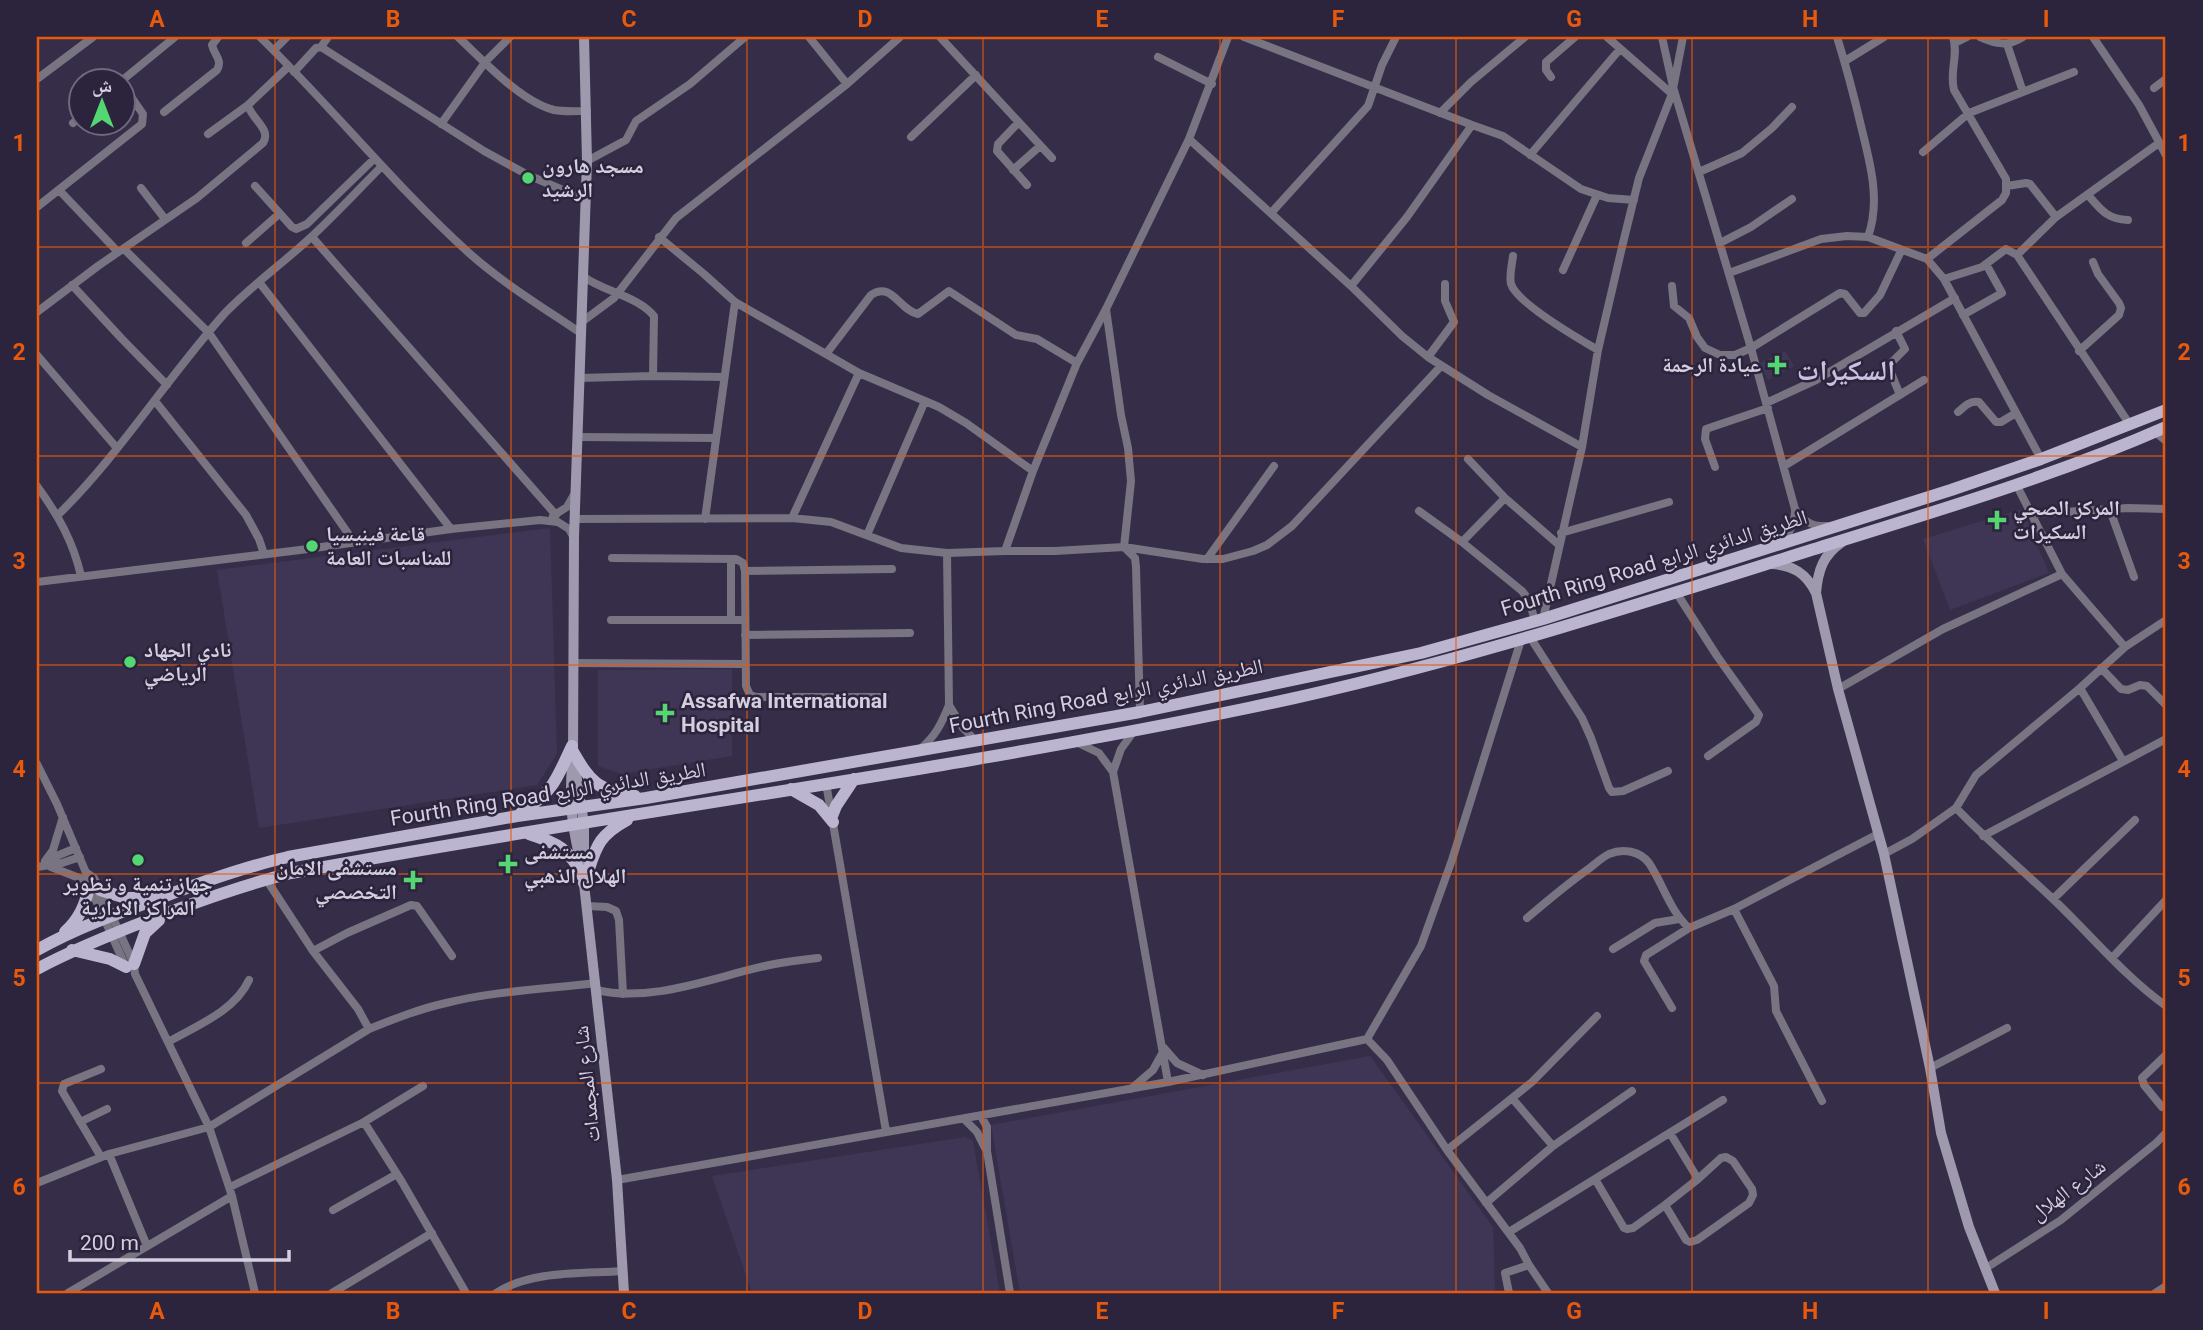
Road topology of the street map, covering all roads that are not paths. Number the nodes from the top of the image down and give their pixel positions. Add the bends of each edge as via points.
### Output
1 (93, 37) edge
2 (175, 37) edge
3 (218, 37) edge
4 (260, 37) edge
5 (287, 37) edge
6 (328, 37) edge
7 (510, 37) edge
8 (584, 37) edge
9 (744, 37) edge
10 (809, 37) edge
11 (900, 37) edge
12 (940, 37) edge
13 (1228, 37) edge
14 (1244, 37) edge
15 (1396, 37) edge
16 (1525, 37) edge
17 (1575, 37) edge
18 (1607, 37) edge
19 (1662, 37) edge
20 (1683, 37) edge
21 (1837, 37) edge
22 (1884, 37) edge
23 (1967, 37) edge
24 (1980, 37) edge
25 (2022, 37) edge
26 (2108, 37) edge
27 (462, 38) edge
28 (1954, 40) edge
29 (2095, 40) edge
30 (2007, 44) junction
31 (321, 47) junction
32 (1620, 49) junction
33 (274, 50) junction
34 (1158, 57) dead end
35 (486, 61) junction
36 (1844, 61) junction
37 (136, 69) edge
38 (291, 69) junction
39 (2074, 72) dead end
40 (976, 75) junction
41 (1550, 77) dead end
42 (37, 79) edge
43 (2166, 79) edge
44 (1212, 83) junction
45 (846, 84) junction
46 (1375, 87) junction
47 (2154, 88) dead end
48 (1673, 91) junction
49 (2023, 92) junction
50 (136, 102) edge
51 (248, 105) junction
52 (1792, 107) dead end
53 (587, 111) junction
54 (164, 112) dead end
55 (1440, 113) junction
56 (1969, 113) junction
57 (1018, 122) junction
58 (440, 124) junction
59 (1472, 125) junction
60 (136, 127) edge
61 (208, 134) dead end
62 (126, 136) edge
63 (911, 137) dead end
64 (1189, 139) junction
65 (2159, 143) junction
66 (1040, 146) junction
67 (1923, 152) dead end
68 (1530, 155) junction
69 (2166, 155) edge
70 (1052, 158) dead end
71 (374, 159) junction
72 (587, 161) junction
73 (381, 167) junction
74 (1013, 170) junction
75 (1699, 172) junction
76 (1027, 185) dead end
77 (255, 186) dead end
78 (2007, 186) junction
79 (141, 188) dead end
80 (59, 190) junction
81 (1597, 195) junction
82 (2088, 195) junction
83 (1792, 199) dead end
84 (586, 200) junction
85 (1634, 200) junction
86 (37, 207) edge
87 (1271, 213) junction
88 (279, 214) junction
89 (2056, 217) junction
90 (165, 219) junction
91 (2128, 220) dead end
92 (312, 237) junction
93 (659, 237) junction
94 (1868, 237) junction
95 (246, 243) dead end
96 (1720, 243) junction
97 (121, 251) junction
98 (1900, 251) junction
99 (2017, 255) junction
100 (1513, 256) dead end
101 (1927, 259) junction
102 (2093, 262) dead end
103 (1986, 264) junction
104 (1563, 270) dead end
105 (1729, 273) junction
106 (584, 277) junction
107 (1944, 279) junction
108 (259, 282) junction
109 (1445, 284) dead end
110 (72, 285) junction
111 (1351, 286) junction
112 (1672, 286) dead end
113 (617, 293) junction
114 (1955, 298) junction
115 (735, 302) junction
116 (1106, 309) junction
117 (37, 313) edge
118 (1964, 315) junction
119 (583, 321) junction
120 (1896, 331) junction
121 (209, 333) junction
122 (582, 334) junction
123 (1751, 348) junction
124 (1598, 350) junction
125 (2079, 351) junction
126 (827, 354) junction
127 (37, 355) edge
128 (1428, 357) junction
129 (1077, 363) junction
130 (1441, 366) junction
131 (859, 373) junction
132 (653, 376) junction
133 (724, 377) junction
134 (580, 378) junction
135 (1924, 380) dead end
136 (167, 385) junction
137 (1900, 395) junction
138 (155, 401) junction
139 (925, 401) junction
140 (1767, 405) junction
141 (2166, 410) edge
142 (1958, 412) dead end
143 (2016, 413) junction
144 (2130, 425) junction
145 (2161, 430) edge
146 (578, 437) junction
147 (716, 438) junction
148 (2166, 441) edge
149 (116, 447) junction
150 (1582, 447) junction
151 (1468, 459) dead end
152 (2041, 459) junction
153 (1273, 466) dead end
154 (1784, 466) junction
155 (1715, 467) dead end
156 (1033, 471) junction
157 (37, 486) edge
158 (2017, 486) junction
159 (576, 492) junction
160 (1505, 498) junction
161 (1669, 502) dead end
162 (1795, 509) junction
163 (2110, 509) junction
164 (2166, 509) edge
165 (1419, 511) dead end
166 (58, 514) junction
167 (2031, 514) junction
168 (556, 515) junction
169 (792, 518) junction
170 (574, 519) junction
171 (705, 519) junction
172 (540, 520) junction
173 (1837, 526) junction
174 (451, 529) junction
175 (1562, 533) junction
176 (867, 535) junction
177 (574, 537) junction
178 (1848, 538) junction
179 (354, 542) junction
180 (1462, 542) junction
181 (1559, 545) junction
182 (1775, 545) junction
183 (1124, 547) junction
184 (1005, 551) junction
185 (947, 553) junction
186 (264, 554) junction
187 (612, 558) dead end
188 (731, 559) junction
189 (1208, 559) junction
190 (1763, 565) junction
191 (892, 569) dead end
192 (745, 571) junction
193 (2062, 574) junction
194 (81, 576) junction
195 (2134, 578) dead end
196 (37, 582) edge
197 (1676, 592) junction
198 (1816, 593) junction
199 (611, 620) dead end
200 (731, 620) junction
201 (744, 620) junction
202 (1539, 620) junction
203 (2166, 620) edge
204 (909, 632) dead end
205 (745, 635) junction
206 (1525, 639) junction
207 (2125, 647) junction
208 (1423, 660) junction
209 (573, 663) junction
210 (745, 664) junction
211 (2101, 668) junction
212 (2080, 688) junction
213 (1838, 689) junction
214 (886, 697) dead end
215 (948, 705) junction
216 (2166, 705) edge
217 (1140, 712) junction
218 (1134, 730) junction
219 (2166, 739) edge
220 (976, 741) junction
221 (1072, 741) junction
222 (572, 751) junction
223 (918, 751) junction
224 (1708, 756) dead end
225 (2123, 761) junction
226 (37, 764) edge
227 (1668, 771) dead end
228 (1113, 772) junction
229 (854, 779) junction
230 (826, 783) junction
231 (790, 789) junction
232 (646, 798) junction
233 (576, 808) junction
234 (1956, 808) junction
235 (634, 815) junction
236 (517, 816) junction
237 (63, 817) junction
238 (832, 819) junction
239 (2135, 820) dead end
240 (578, 825) junction
241 (525, 832) junction
242 (1878, 834) junction
243 (1983, 836) junction
244 (76, 848) junction
245 (1884, 854) junction
246 (80, 857) junction
247 (42, 865) edge
248 (583, 877) junction
249 (266, 879) junction
250 (91, 883) junction
251 (160, 898) junction
252 (2053, 899) junction
253 (2166, 900) edge
254 (587, 906) junction
255 (180, 908) junction
256 (1734, 909) junction
257 (108, 917) junction
258 (1527, 918) dead end
259 (1679, 919) junction
260 (1689, 928) junction
261 (115, 933) junction
262 (59, 938) junction
263 (1613, 949) dead end
264 (37, 950) edge
265 (72, 950) junction
266 (313, 951) junction
267 (452, 956) dead end
268 (818, 958) dead end
269 (2112, 958) junction
270 (132, 968) junction
271 (37, 969) edge
272 (249, 980) dead end
273 (596, 986) junction
274 (623, 994) junction
275 (2166, 1006) edge
276 (1672, 1008) dead end
277 (1597, 1016) dead end
278 (2007, 1028) dead end
279 (369, 1029) junction
280 (1367, 1039) junction
281 (168, 1042) junction
282 (1163, 1049) junction
283 (2165, 1060) edge
284 (1930, 1068) junction
285 (101, 1069) dead end
286 (1203, 1075) junction
287 (1168, 1082) junction
288 (423, 1086) dead end
289 (1130, 1089) junction
290 (1632, 1091) dead end
291 (1512, 1098) junction
292 (1723, 1100) dead end
293 (1822, 1101) dead end
294 (2162, 1107) dead end
295 (107, 1109) dead end
296 (981, 1116) junction
297 (964, 1119) junction
298 (80, 1122) junction
299 (364, 1122) junction
300 (209, 1127) junction
301 (886, 1131) junction
302 (1670, 1133) junction
303 (2166, 1133) edge
304 (1553, 1146) junction
305 (1447, 1150) junction
306 (987, 1151) junction
307 (105, 1156) junction
308 (397, 1174) junction
309 (1698, 1179) junction
310 (617, 1180) junction
311 (1595, 1180) junction
312 (37, 1183) edge
313 (231, 1192) junction
314 (1486, 1203) junction
315 (1665, 1205) junction
316 (333, 1210) dead end
317 (1509, 1232) junction
318 (432, 1233) junction
319 (147, 1245) junction
320 (1529, 1265) junction
321 (1986, 1268) junction
322 (623, 1271) junction
323 (2166, 1286) edge
324 (68, 1293) edge
325 (255, 1293) edge
326 (332, 1293) edge
327 (466, 1293) edge
328 (496, 1293) edge
329 (624, 1293) edge
330 (1010, 1293) edge
331 (1509, 1293) edge
332 (1548, 1293) edge
333 (1995, 1293) edge
334 (2155, 1293) edge

1 - 42 street
2 - 37 street
3 - 54 street via 212,45 220,60 217,70
4 - 33 street
5 - 33 street
6 - 31 street
7 - 35 street
8 - 53 main road, شارع المجمدات
9 - 72 street via 691,84 636,121 626,140
10 - 45 street
11 - 45 street
12 - 40 street
13 - 44 street
14 - 46 street
15 - 46 street
16 - 55 street
17 - 41 street via 1546,62
18 - 32 street
19 - 48 street
20 - 48 street
21 - 36 street
22 - 36 street
23 - 28 street
24 - 30 street
25 - 30 street
26 - 29 street
27 - 35 street
28 - 56 street via 1952,81
29 - 65 street
30 - 49 street
31 - 38 street
31 - 58 street
32 - 48 street
32 - 68 street
33 - 38 street
34 - 44 street
35 - 53 street via 532,101 555,110
35 - 58 street
36 - 94 street via 1874,184
38 - 51 street
38 - 71 street
39 - 49 street
40 - 57 street
40 - 63 street
43 - 47 street
44 - 64 street
45 - 93 street via 676,218
46 - 55 street
46 - 87 street via 1368,106
48 - 75 street
48 - 85 street
49 - 56 street
50 - 60 street via 144,121
51 - 61 street
51 - 90 street via 266,133 265,141
52 - 75 street via 1742,153
53 - 72 main road, شارع المجمدات
55 - 59 street
56 - 67 street
56 - 78 street
57 - 66 street
57 - 74 street via 997,148
58 - 84 street via 517,169
59 - 68 street via 1503,136
59 - 111 street
62 - 80 street
64 - 87 street
64 - 116 street
65 - 69 street
65 - 82 street
66 - 70 street
66 - 74 street
68 - 81 street via 1581,190
71 - 73 street
71 - 88 street via 305,226 293,228
72 - 84 main road, شارع المجمدات
73 - 92 street
73 - 122 street via 470,254
74 - 76 street
75 - 96 street
77 - 88 street
78 - 89 street via 2030,184
78 - 101 street via 2002,200
79 - 90 street
80 - 86 street
80 - 97 street
81 - 85 street
81 - 104 street
82 - 89 street
82 - 91 street via 2102,212 2116,220
83 - 96 street
84 - 106 main road, شارع المجمدات
85 - 124 street
87 - 111 street
88 - 95 street
89 - 99 street
90 - 97 street
92 - 108 street
92 - 168 street
93 - 113 street
93 - 115 street
94 - 98 street
94 - 105 street via 1821,239
96 - 105 street
97 - 110 street
97 - 121 street
98 - 101 street
98 - 123 street via 1880,295 1864,313 1840,293
99 - 103 street via 2006,249
99 - 125 street
100 - 124 street via 1510,280 1514,289 1530,305
101 - 107 street
102 - 125 street via 2121,311
103 - 107 street
103 - 118 street via 2003,293
105 - 123 street
106 - 113 street
106 - 119 main road, شارع المجمدات
107 - 114 street
108 - 121 street
108 - 174 street
109 - 128 street via 1445,301 1454,322
110 - 117 street
110 - 136 street
111 - 128 street
112 - 123 street via 1674,306 1689,318 1705,348 1720,355
113 - 119 street
113 - 132 street via 654,316
114 - 118 street
114 - 120 street
115 - 126 street
115 - 133 street
116 - 129 street
116 - 183 street via 1131,481
118 - 143 street
119 - 122 main road, شارع المجمدات
120 - 137 street via 1905,349 1889,368
120 - 140 street
121 - 136 street
121 - 179 street
122 - 134 main road, شارع المجمدات
123 - 140 street
124 - 150 street
125 - 144 street
126 - 129 street via 878,290 891,293 918,314 949,291 1016,335 1037,339
126 - 131 street
127 - 149 street
128 - 130 street
129 - 156 street
130 - 150 street
130 - 189 street via 1292,526 1254,551
131 - 139 street
131 - 169 street
132 - 133 street
132 - 134 street
133 - 147 street
134 - 146 main road, شارع المجمدات
135 - 137 street
136 - 138 street
137 - 154 street
138 - 149 street
138 - 186 street via 246,515
139 - 156 street via 966,423
139 - 176 street
140 - 154 street
140 - 155 street via 1706,429
141 - 144 main road, Fourth Ring Road الطريق الدائري الرابع
142 - 143 street via 1976,401 1996,422
143 - 152 street
144 - 152 main road, Fourth Ring Road الطريق الدائري الرابع
145 - 148 street
145 - 158 main road, Fourth Ring Road الطريق الدائري الرابع
146 - 147 street
146 - 159 main road, شارع المجمدات
147 - 171 street
149 - 166 street
150 - 175 street
151 - 160 street
152 - 173 main road, Fourth Ring Road الطريق الدائري الرابع
153 - 189 street
154 - 162 street
156 - 184 street
157 - 166 street
158 - 167 street
158 - 178 main road, Fourth Ring Road الطريق الدائري الرابع
159 - 168 street
159 - 170 main road, شارع المجمدات
160 - 180 street
160 - 181 street
161 - 175 street
162 - 173 street via 1812,525
162 - 182 street via 1792,529
163 - 164 street
163 - 167 street
163 - 195 street
165 - 180 street
166 - 194 street
167 - 193 street
168 - 172 street
169 - 171 street
169 - 176 street via 831,522
170 - 171 street
170 - 177 main road, شارع المجمدات
172 - 174 street
172 - 177 street via 565,525
173 - 182 main road, Fourth Ring Road الطريق الدائري الرابع
174 - 179 street
175 - 181 street
176 - 185 street via 901,548
177 - 209 main road, شارع المجمدات
178 - 190 main road, Fourth Ring Road الطريق الدائري الرابع
178 - 198 main road via 1822,563
179 - 186 street
180 - 202 street via 1522,591
181 - 202 street
182 - 202 main road, Fourth Ring Road الطريق الدائري الرابع
183 - 184 street
183 - 189 street
183 - 217 street via 1135,558 1136,568
184 - 185 street
185 - 215 street
186 - 194 street
187 - 188 street
188 - 192 street via 741,561
188 - 200 street
190 - 197 main road, Fourth Ring Road الطريق الدائري الرابع
190 - 198 main road via 1799,570
191 - 192 street
192 - 201 street
193 - 207 street
193 - 213 street via 1943,629
194 - 196 street
197 - 206 main road, Fourth Ring Road الطريق الدائري الرابع
197 - 224 street via 1759,715 1756,722
198 - 213 main road
199 - 200 street
200 - 201 street
201 - 205 street
202 - 208 main road, Fourth Ring Road الطريق الدائري الرابع
203 - 207 street
204 - 205 street
205 - 210 street
206 - 208 main road, Fourth Ring Road الطريق الدائري الرابع
206 - 227 street via 1582,718 1612,792
206 - 280 street via 1421,946
207 - 211 street
208 - 217 main road, Fourth Ring Road الطريق الدائري الرابع
208 - 218 main road, Fourth Ring Road الطريق الدائري الرابع via 1250,708
209 - 210 street
209 - 222 main road, شارع المجمدات
210 - 214 street via 746,689 752,697
211 - 212 street
211 - 216 street via 2122,689 2147,685
212 - 225 street
212 - 234 street via 1976,775
213 - 242 main road
215 - 220 street
215 - 223 street via 935,734
217 - 220 main road, Fourth Ring Road الطريق الدائري الرابع
218 - 221 main road, Fourth Ring Road الطريق الدائري الرابع
218 - 228 street
219 - 225 street
220 - 223 main road, Fourth Ring Road الطريق الدائري الرابع
221 - 228 street via 1099,753
221 - 229 main road, Fourth Ring Road الطريق الدائري الرابع
222 - 232 main road via 601,788
222 - 233 main road, شارع المجمدات
222 - 236 main road via 551,789
223 - 232 main road, Fourth Ring Road الطريق الدائري الرابع
225 - 243 street
226 - 237 street
228 - 282 street
229 - 230 main road, Fourth Ring Road الطريق الدائري الرابع
229 - 238 main road
230 - 231 main road, Fourth Ring Road الطريق الدائري الرابع
230 - 238 street
231 - 235 main road, Fourth Ring Road الطريق الدائري الرابع
231 - 238 main road via 819,805
232 - 233 main road, Fourth Ring Road الطريق الدائري الرابع
233 - 236 main road, Fourth Ring Road الطريق الدائري الرابع
233 - 240 main road, شارع المجمدات
234 - 243 street
234 - 245 street
235 - 240 main road, Fourth Ring Road الطريق الدائري الرابع
235 - 248 main road via 601,838
236 - 251 main road, Fourth Ring Road الطريق الدائري الرابع via 264,862
237 - 244 street
237 - 247 street via 53,850
238 - 301 street
239 - 252 street
240 - 241 main road, Fourth Ring Road الطريق الدائري الرابع
240 - 248 main road, شارع المجمدات
241 - 248 main road via 562,848
241 - 249 main road, Fourth Ring Road الطريق الدائري الرابع
242 - 245 main road
242 - 256 street
243 - 252 street
244 - 246 street
244 - 247 street
245 - 284 main road
246 - 247 street
246 - 250 street
247 - 250 street
248 - 254 main road, شارع المجمدات
249 - 255 main road, Fourth Ring Road الطريق الدائري الرابع
249 - 266 street
250 - 251 main road via 126,898
250 - 257 street
250 - 262 main road via 82,911
251 - 257 main road, Fourth Ring Road الطريق الدائري الرابع
252 - 269 street
253 - 269 street
254 - 273 main road, شارع المجمدات
254 - 274 street via 616,911
255 - 261 main road, Fourth Ring Road الطريق الدائري الرابع
255 - 270 main road via 145,933
256 - 260 street
256 - 293 street via 1774,986 1776,1010
257 - 261 street
257 - 262 main road, Fourth Ring Road الطريق الدائري الرابع
258 - 259 street via 1618,851 1640,854 1648,862
259 - 260 street
259 - 263 street via 1655,923
260 - 276 street via 1644,956
261 - 265 main road, Fourth Ring Road الطريق الدائري الرابع
261 - 270 street
262 - 264 main road, Fourth Ring Road الطريق الدائري الرابع
265 - 270 main road
265 - 271 main road, Fourth Ring Road الطريق الدائري الرابع
266 - 267 street via 411,905
266 - 279 street
268 - 274 street
269 - 275 street
270 - 281 street
272 - 281 street via 225,1007
273 - 274 street
273 - 279 street via 444,1003
273 - 310 main road, شارع المجمدات
277 - 291 street
278 - 284 street
279 - 300 street
280 - 286 street
280 - 305 street via 1387,1060
281 - 300 street
282 - 286 street via 1177,1063
282 - 287 street
282 - 289 street via 1153,1070
283 - 294 street via 2142,1082
284 - 321 main road via 1956,1189
285 - 298 street via 64,1084 62,1091
286 - 287 street
287 - 289 street
288 - 299 street
289 - 296 street
290 - 304 street
291 - 304 street
291 - 305 street
292 - 302 street
295 - 298 street
296 - 297 street
296 - 306 street via 987,1128
297 - 301 street
297 - 306 street
298 - 307 street
299 - 308 street
299 - 313 street
300 - 307 street
300 - 313 street
301 - 310 street
302 - 309 street
302 - 311 street
303 - 321 street, شارع الهلال via 2062,1220
304 - 314 street
305 - 314 street
306 - 330 street
307 - 312 street
307 - 319 street
308 - 316 street
308 - 318 street
309 - 315 street
309 - 315 street via 1721,1158 1730,1158 1752,1189 1752,1199 1690,1242
310 - 322 main road, شارع المجمدات
311 - 315 street via 1624,1228 1633,1228
311 - 317 street
313 - 319 street
313 - 325 street
314 - 317 street
317 - 320 street
318 - 326 street
318 - 327 street
319 - 324 street
320 - 331 street via 1505,1273
320 - 332 street
321 - 333 main road
322 - 328 street via 523,1280
322 - 329 main road, شارع المجمدات
323 - 334 street

